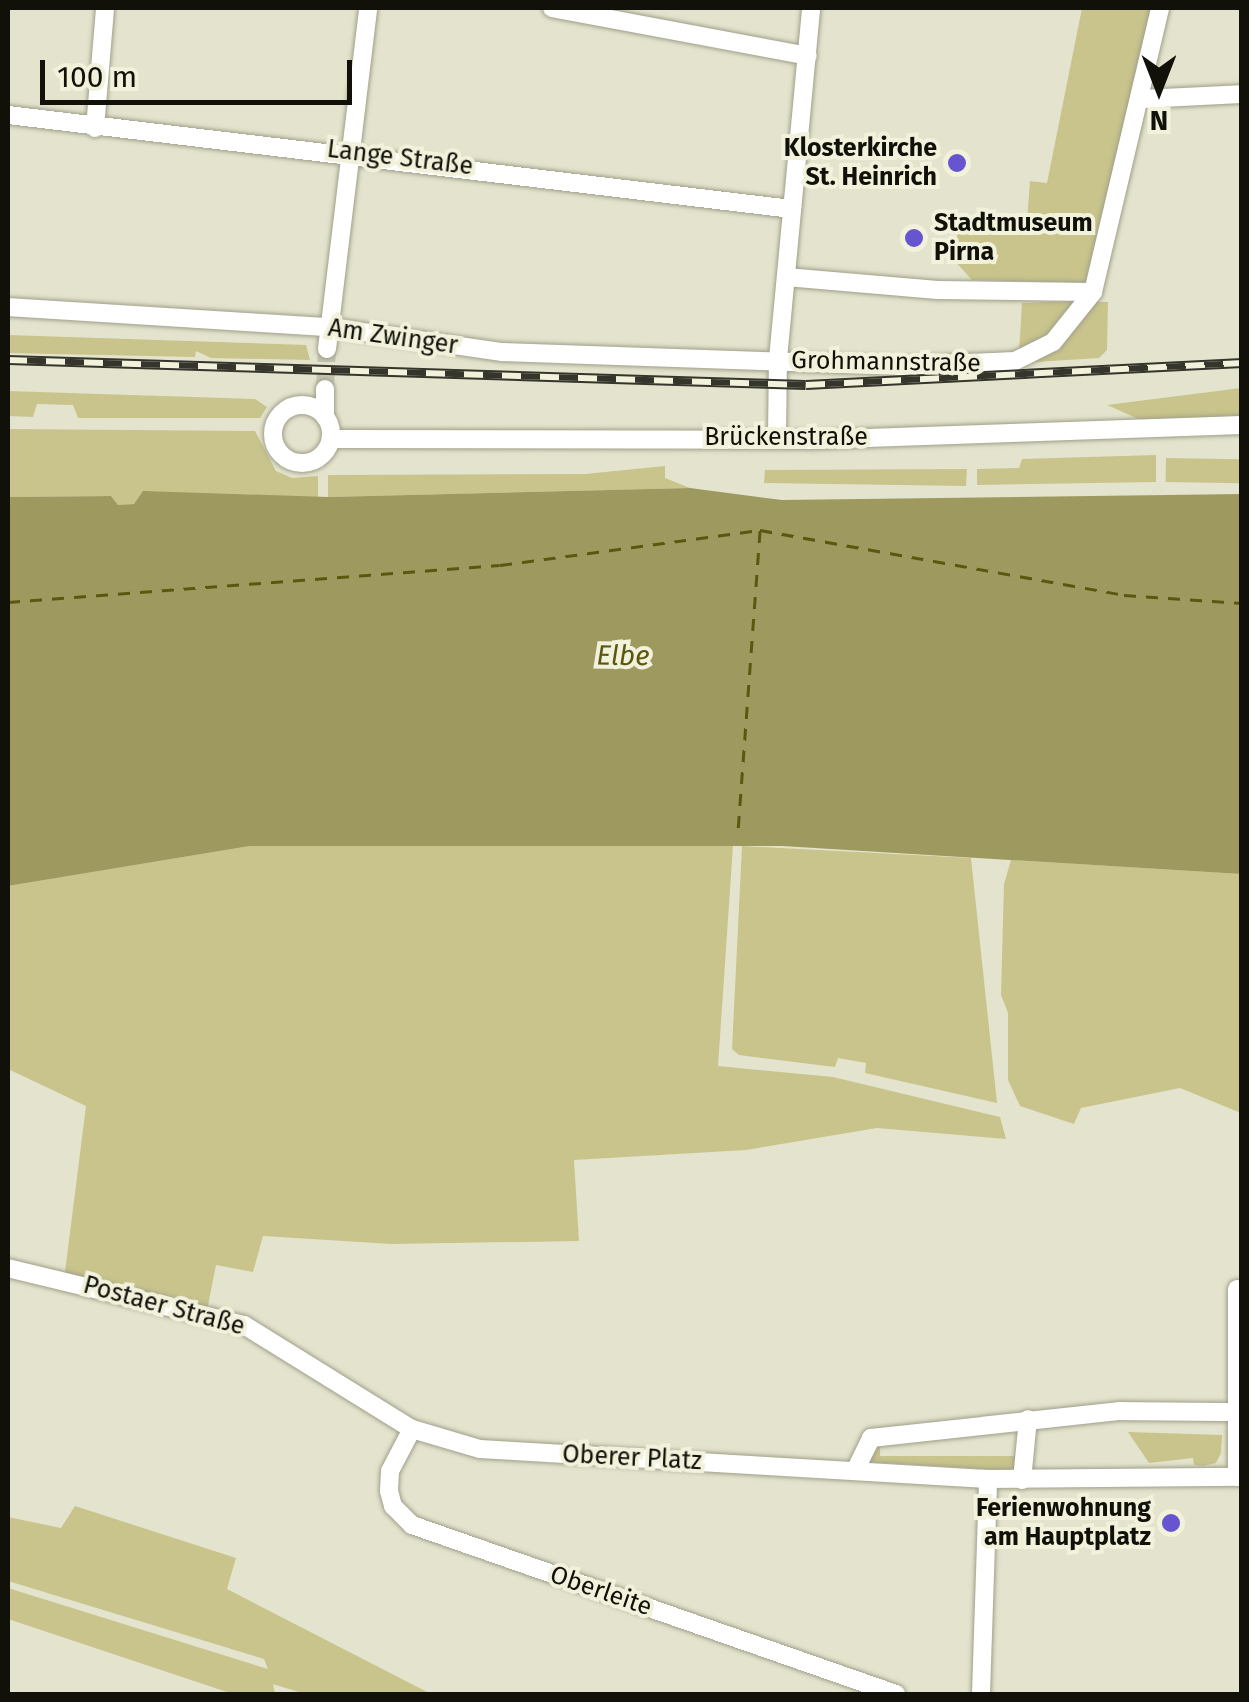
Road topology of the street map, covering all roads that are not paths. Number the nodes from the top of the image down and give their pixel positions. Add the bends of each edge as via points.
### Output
1 (105, 8) edge
2 (368, 8) edge
3 (552, 8) edge
4 (811, 8) edge
5 (1160, 8) edge
6 (808, 56) junction
7 (1242, 94) edge
8 (1142, 98) junction
9 (8, 115) edge
10 (95, 128) junction
11 (348, 151) junction
12 (792, 209) junction
13 (786, 277) junction
14 (1093, 292) junction
15 (8, 308) edge
16 (328, 328) junction
17 (327, 349) tunnel mouth
18 (778, 360) junction
19 (325, 390) tunnel mouth
20 (325, 417) junction
21 (1242, 425) edge
22 (777, 437) junction
23 (330, 439) junction
24 (8, 1268) edge
25 (1237, 1289) dead end
26 (1239, 1412) edge
27 (1028, 1420) junction
28 (412, 1428) junction
29 (856, 1472) junction
30 (1239, 1477) edge
31 (988, 1479) junction
32 (1022, 1480) junction
33 (896, 1694) edge
34 (981, 1694) edge

1 - 10 street
2 - 11 street
3 - 6 street
4 - 6 street
5 - 8 street, Grohmannstraße
6 - 12 street
7 - 8 street
8 - 14 street, Grohmannstraße
9 - 10 street, Lange Straße
10 - 11 street, Lange Straße
11 - 12 street, Lange Straße
11 - 16 street
12 - 13 street
13 - 14 street via 937,290
13 - 18 street
14 - 18 street, Grohmannstraße via 1053,342 1014,361 900,366
15 - 16 street, Am Zwinger
16 - 17 street
16 - 18 street, Am Zwinger via 502,352
18 - 22 street
19 - 20 street
20 - 23 street
20 - 23 street, Brückenstraße via 309,406 289,408 274,424 274,442 283,457 299,463 316,460
21 - 22 street, Brückenstraße
22 - 23 street, Brückenstraße
24 - 28 street, Postaer Straße via 244,1325
25 - 26 street
26 - 27 street via 1120,1411
26 - 30 street
27 - 29 street via 871,1438
27 - 32 street
28 - 29 street, Oberer Platz via 480,1450
28 - 33 street, Oberleite via 390,1472 389,1491 393,1506 412,1525
29 - 31 street, Oberer Platz
30 - 32 street, Oberer Platz
31 - 32 street, Oberer Platz
31 - 34 street

